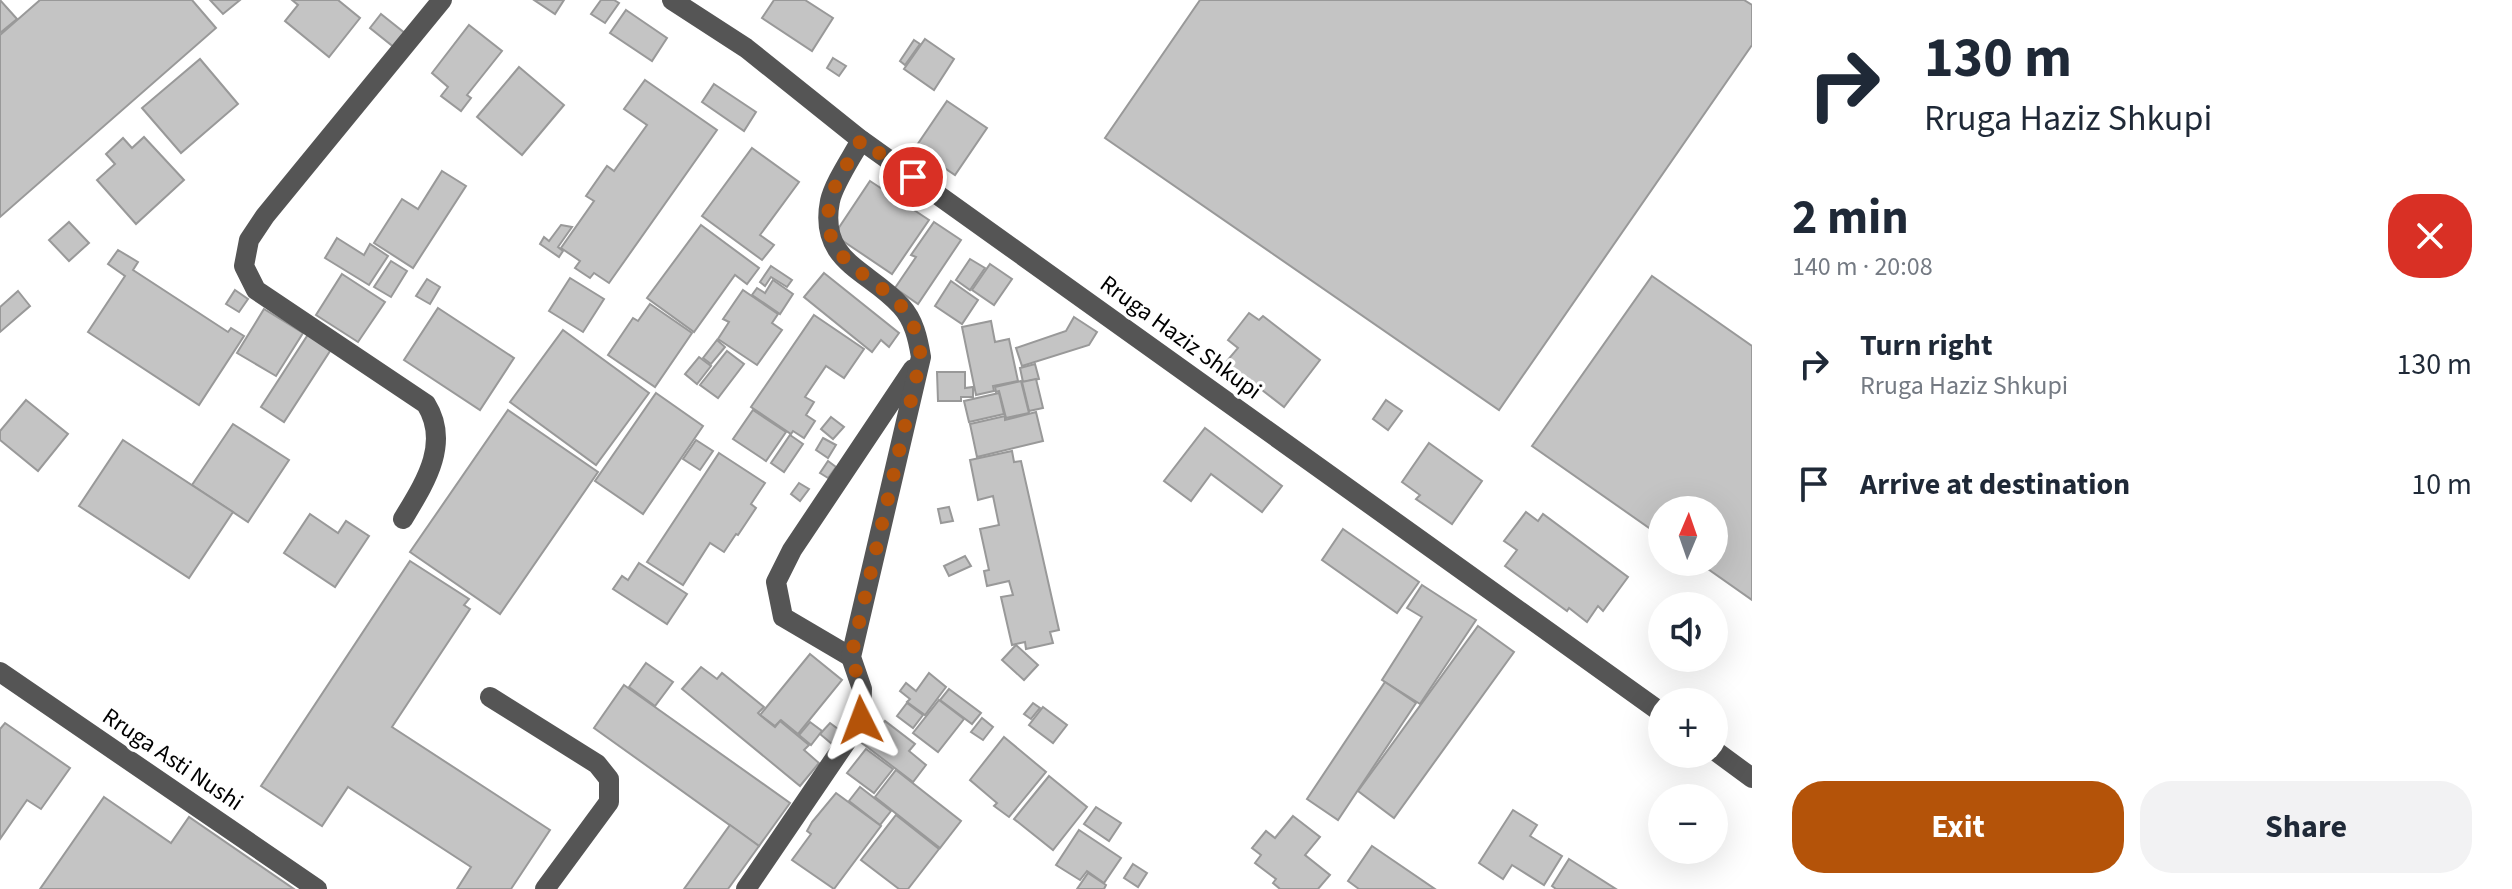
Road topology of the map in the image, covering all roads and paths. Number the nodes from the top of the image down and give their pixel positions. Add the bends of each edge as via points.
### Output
1 (442, 0) edge
2 (672, 0) edge
3 (861, 140) junction
4 (921, 357) junction
5 (403, 519) dead end
6 (851, 657) junction
7 (0, 672) edge
8 (490, 697) dead end
9 (1648, 703) edge
10 (1728, 760) edge
11 (1752, 778) edge
12 (317, 889) edge
13 (545, 889) edge
14 (746, 889) edge

1 - 5 street via 265,216 249,240 244,266 256,290 426,404 435,418 431,471
2 - 3 street, Rruga Haziz Shkupi via 746,48
3 - 4 street via 831,199 828,230 840,256 902,307 917,333
3 - 9 street, Rruga Haziz Shkupi
4 - 6 street
4 - 6 street via 776,582 783,617
6 - 14 street via 862,689 861,720
7 - 12 street, Rruga Asti Nushi
8 - 13 street via 597,764 609,779 609,802
10 - 11 street

